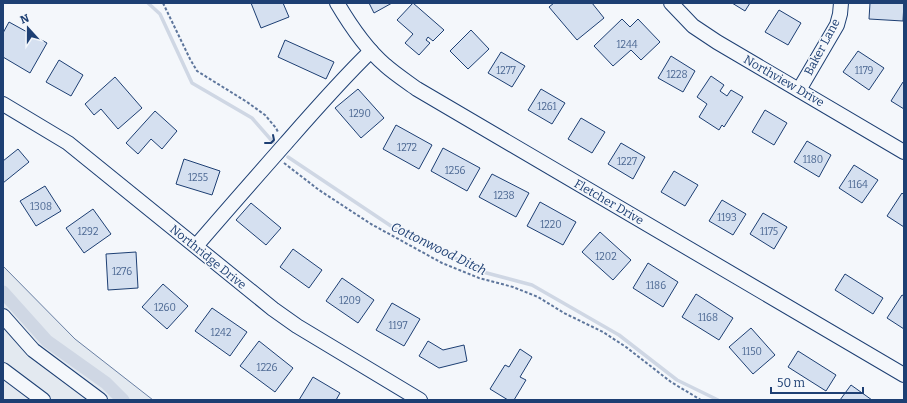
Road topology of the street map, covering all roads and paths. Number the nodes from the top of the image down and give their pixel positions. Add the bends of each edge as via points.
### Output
1 (163, 3) edge
2 (337, 3) edge
3 (671, 3) edge
4 (841, 3) edge
5 (371, 51) junction
6 (799, 90) junction
7 (3, 104) edge
8 (284, 139) junction
9 (904, 152) edge
10 (277, 159) junction
11 (196, 246) junction
12 (3, 316) edge
13 (3, 370) edge
14 (904, 375) edge
15 (43, 400) edge
16 (100, 400) edge
17 (420, 400) edge
18 (701, 400) edge

1 - 8 path via 197,71 265,115
2 - 5 street, Fletcher Drive via 351,27
3 - 6 street, Northview Drive via 693,26
4 - 6 street, Baker Lane via 837,24
5 - 8 street
5 - 14 street, Fletcher Drive via 417,89
6 - 9 street, Northview Drive
7 - 11 street, Northridge Drive via 68,143
8 - 10 street
10 - 11 street via 236,198
10 - 18 path via 371,224 442,264 538,297 602,332 670,382
11 - 17 street, Northridge Drive via 279,313
12 - 16 street via 33,350
13 - 15 street

